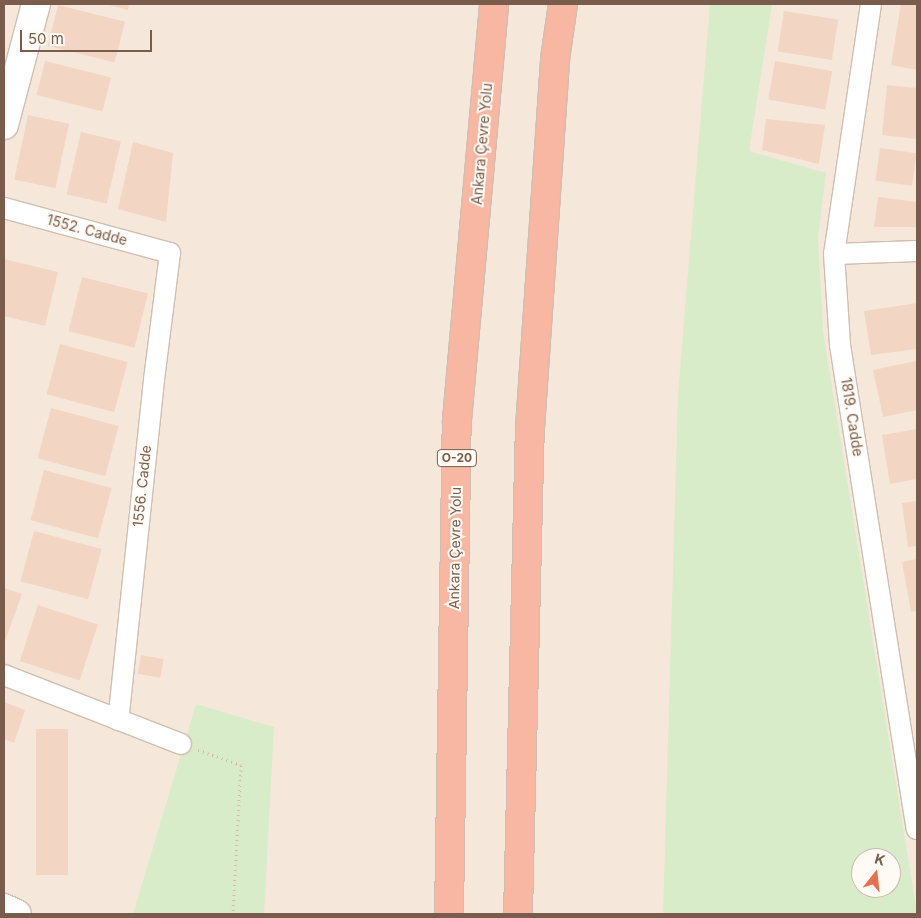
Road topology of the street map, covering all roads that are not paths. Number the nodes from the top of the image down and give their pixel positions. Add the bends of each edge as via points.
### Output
1 (36, 4) edge
2 (494, 4) edge
3 (563, 4) edge
4 (871, 4) edge
5 (4, 125) edge
6 (4, 208) edge
7 (917, 251) edge
8 (170, 253) joint
9 (834, 254) junction
10 (4, 675) edge
11 (118, 720) junction
12 (181, 744) road end
13 (917, 829) edge
14 (4, 908) edge
15 (17, 914) edge
16 (449, 914) edge
17 (518, 914) edge

1 - 5 street
2 - 16 highway, Ankara Çevre Yolu / O-20 via 457,420
3 - 17 highway via 555,59 530,428
4 - 9 street, 1819. Cadde
6 - 8 street, 1552. Cadde
7 - 9 street
8 - 11 street, 1556. Cadde
9 - 13 street, 1819. Cadde via 840,345
10 - 11 street
11 - 12 street
14 - 15 street

